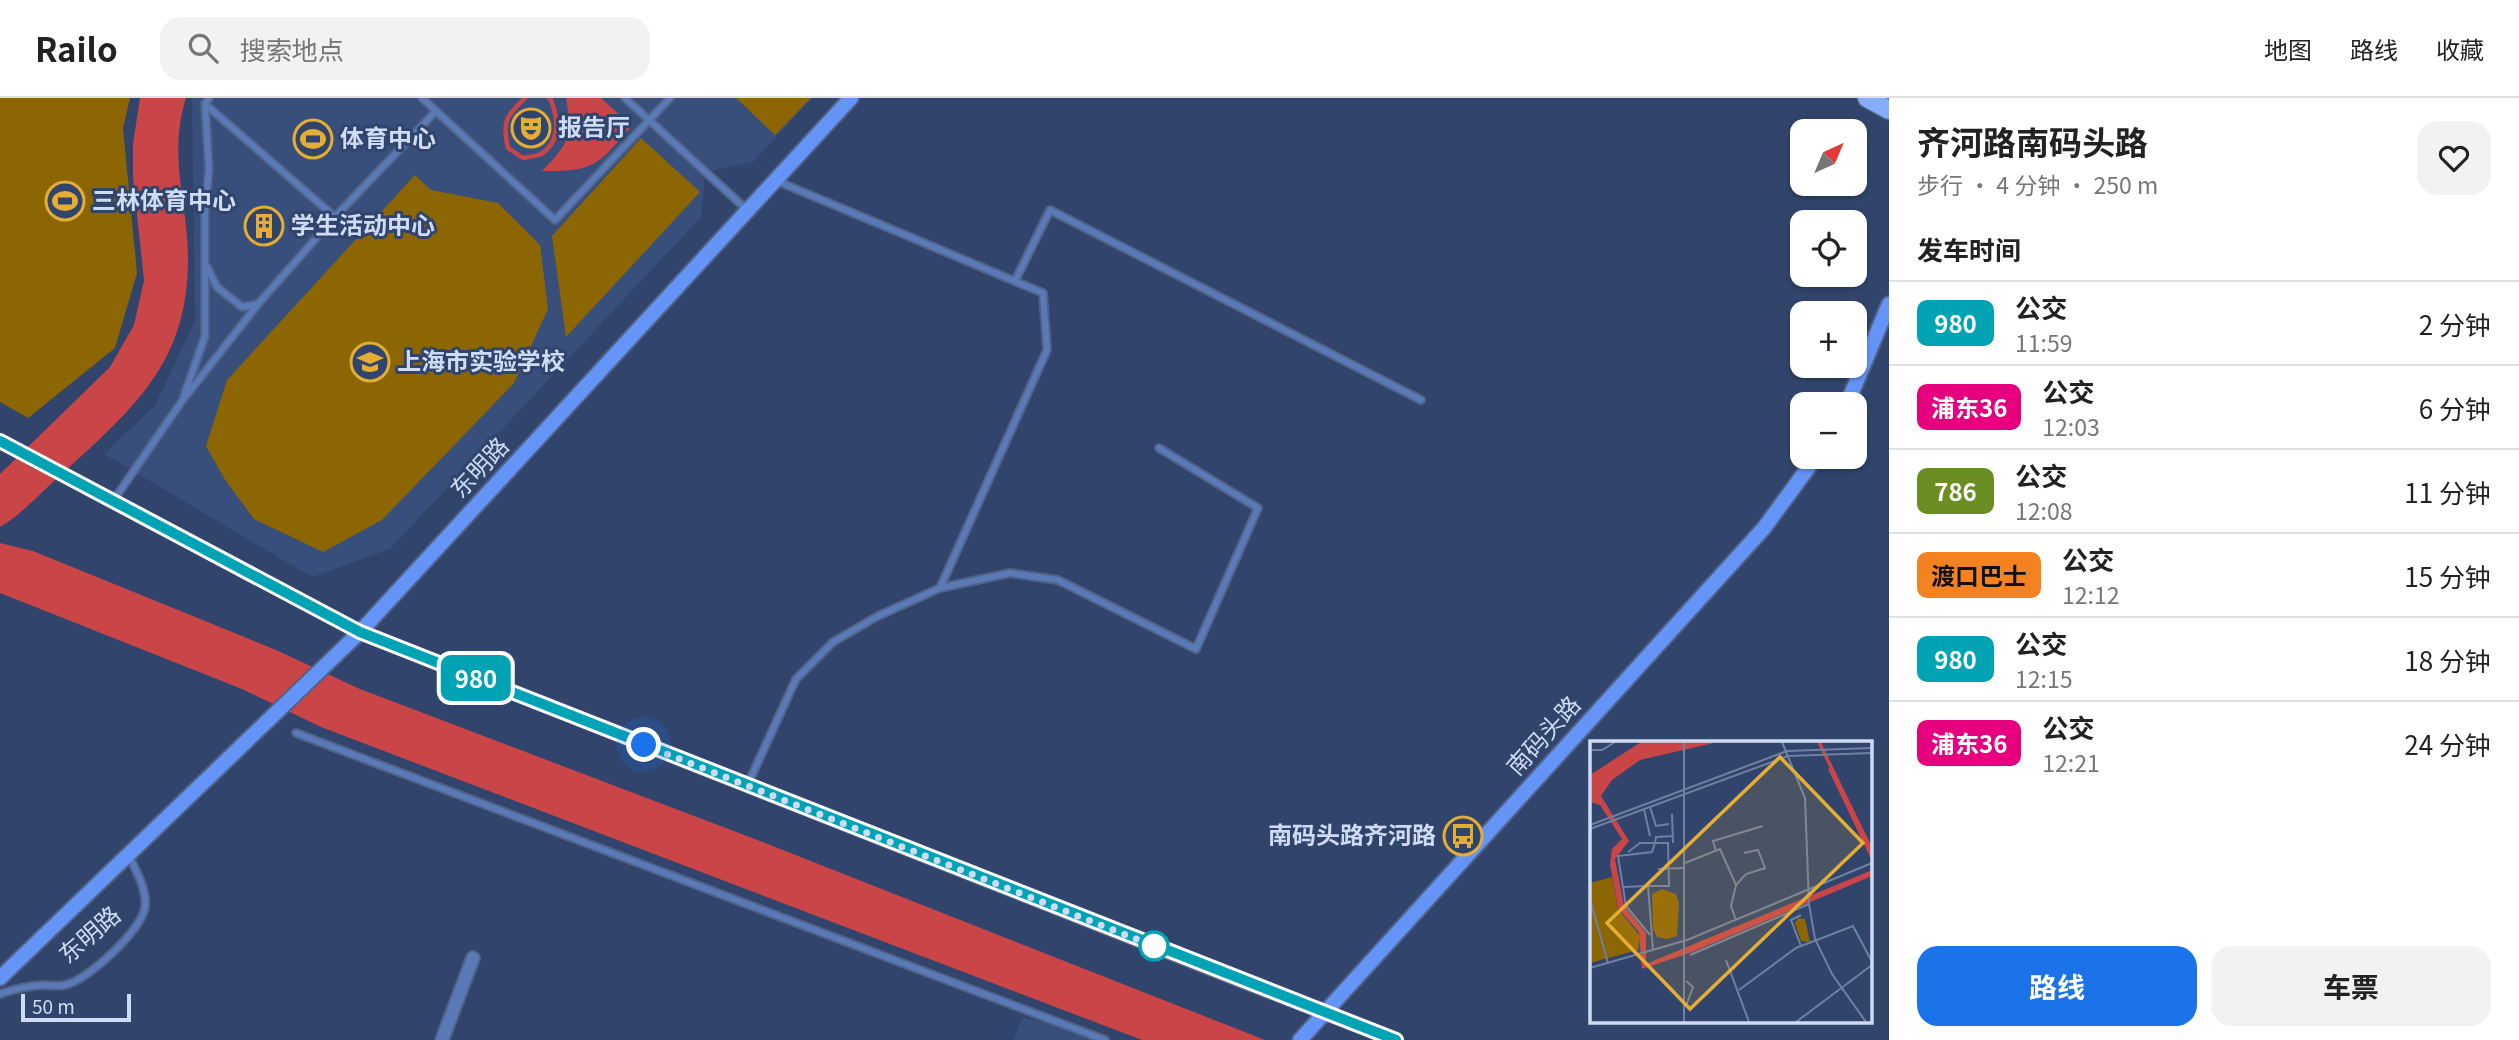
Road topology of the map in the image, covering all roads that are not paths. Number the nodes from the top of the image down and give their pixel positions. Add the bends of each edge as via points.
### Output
1 (422, 98) edge
2 (625, 98) edge
3 (670, 98) edge
4 (851, 98) edge
5 (1867, 98) edge
6 (207, 101) edge
7 (1889, 110) edge
8 (436, 111) junction
9 (649, 120) junction
10 (775, 180) junction
11 (748, 211) junction
12 (335, 217) junction
13 (206, 265) junction
14 (1015, 281) junction
15 (258, 304) junction
16 (1889, 304) edge
17 (1852, 392) edge
18 (1421, 400) dead end
19 (182, 401) junction
20 (0, 441) edge
21 (1159, 448) dead end
22 (1807, 469) edge
23 (113, 501) junction
24 (940, 588) junction
25 (360, 632) junction
26 (296, 733) dead end
27 (747, 786) junction
28 (129, 855) junction
29 (473, 958) dead end
30 (0, 978) edge
31 (0, 993) edge
32 (1325, 1013) junction
33 (442, 1040) edge
34 (1105, 1040) edge
35 (1300, 1040) edge
36 (1396, 1040) edge

1 - 8 lane
2 - 9 lane
3 - 9 lane
4 - 10 main road, 东明路
5 - 7 main road
6 - 12 lane
6 - 13 lane
8 - 9 lane via 555,220
8 - 12 lane
9 - 11 lane
10 - 11 main road, 东明路
10 - 14 lane
11 - 25 main road, 东明路
12 - 15 lane
13 - 15 lane via 217,287 242,307
13 - 19 lane via 205,336
14 - 18 lane via 1049,210
14 - 24 lane via 1043,293 1047,350
15 - 19 lane
16 - 17 main road
19 - 23 lane
20 - 23 street
21 - 24 lane via 1258,508 1196,649 1058,580 1010,573
22 - 32 main road, 南码头路 via 1764,528
23 - 25 street
24 - 27 lane via 833,642 796,679
25 - 27 street
25 - 28 main road, 东明路
26 - 34 lane
27 - 32 street
28 - 30 main road, 东明路
28 - 31 lane, 东明路 via 143,887 145,907 139,924 99,964 66,985
29 - 33 street
32 - 35 main road, 南码头路
32 - 36 street

